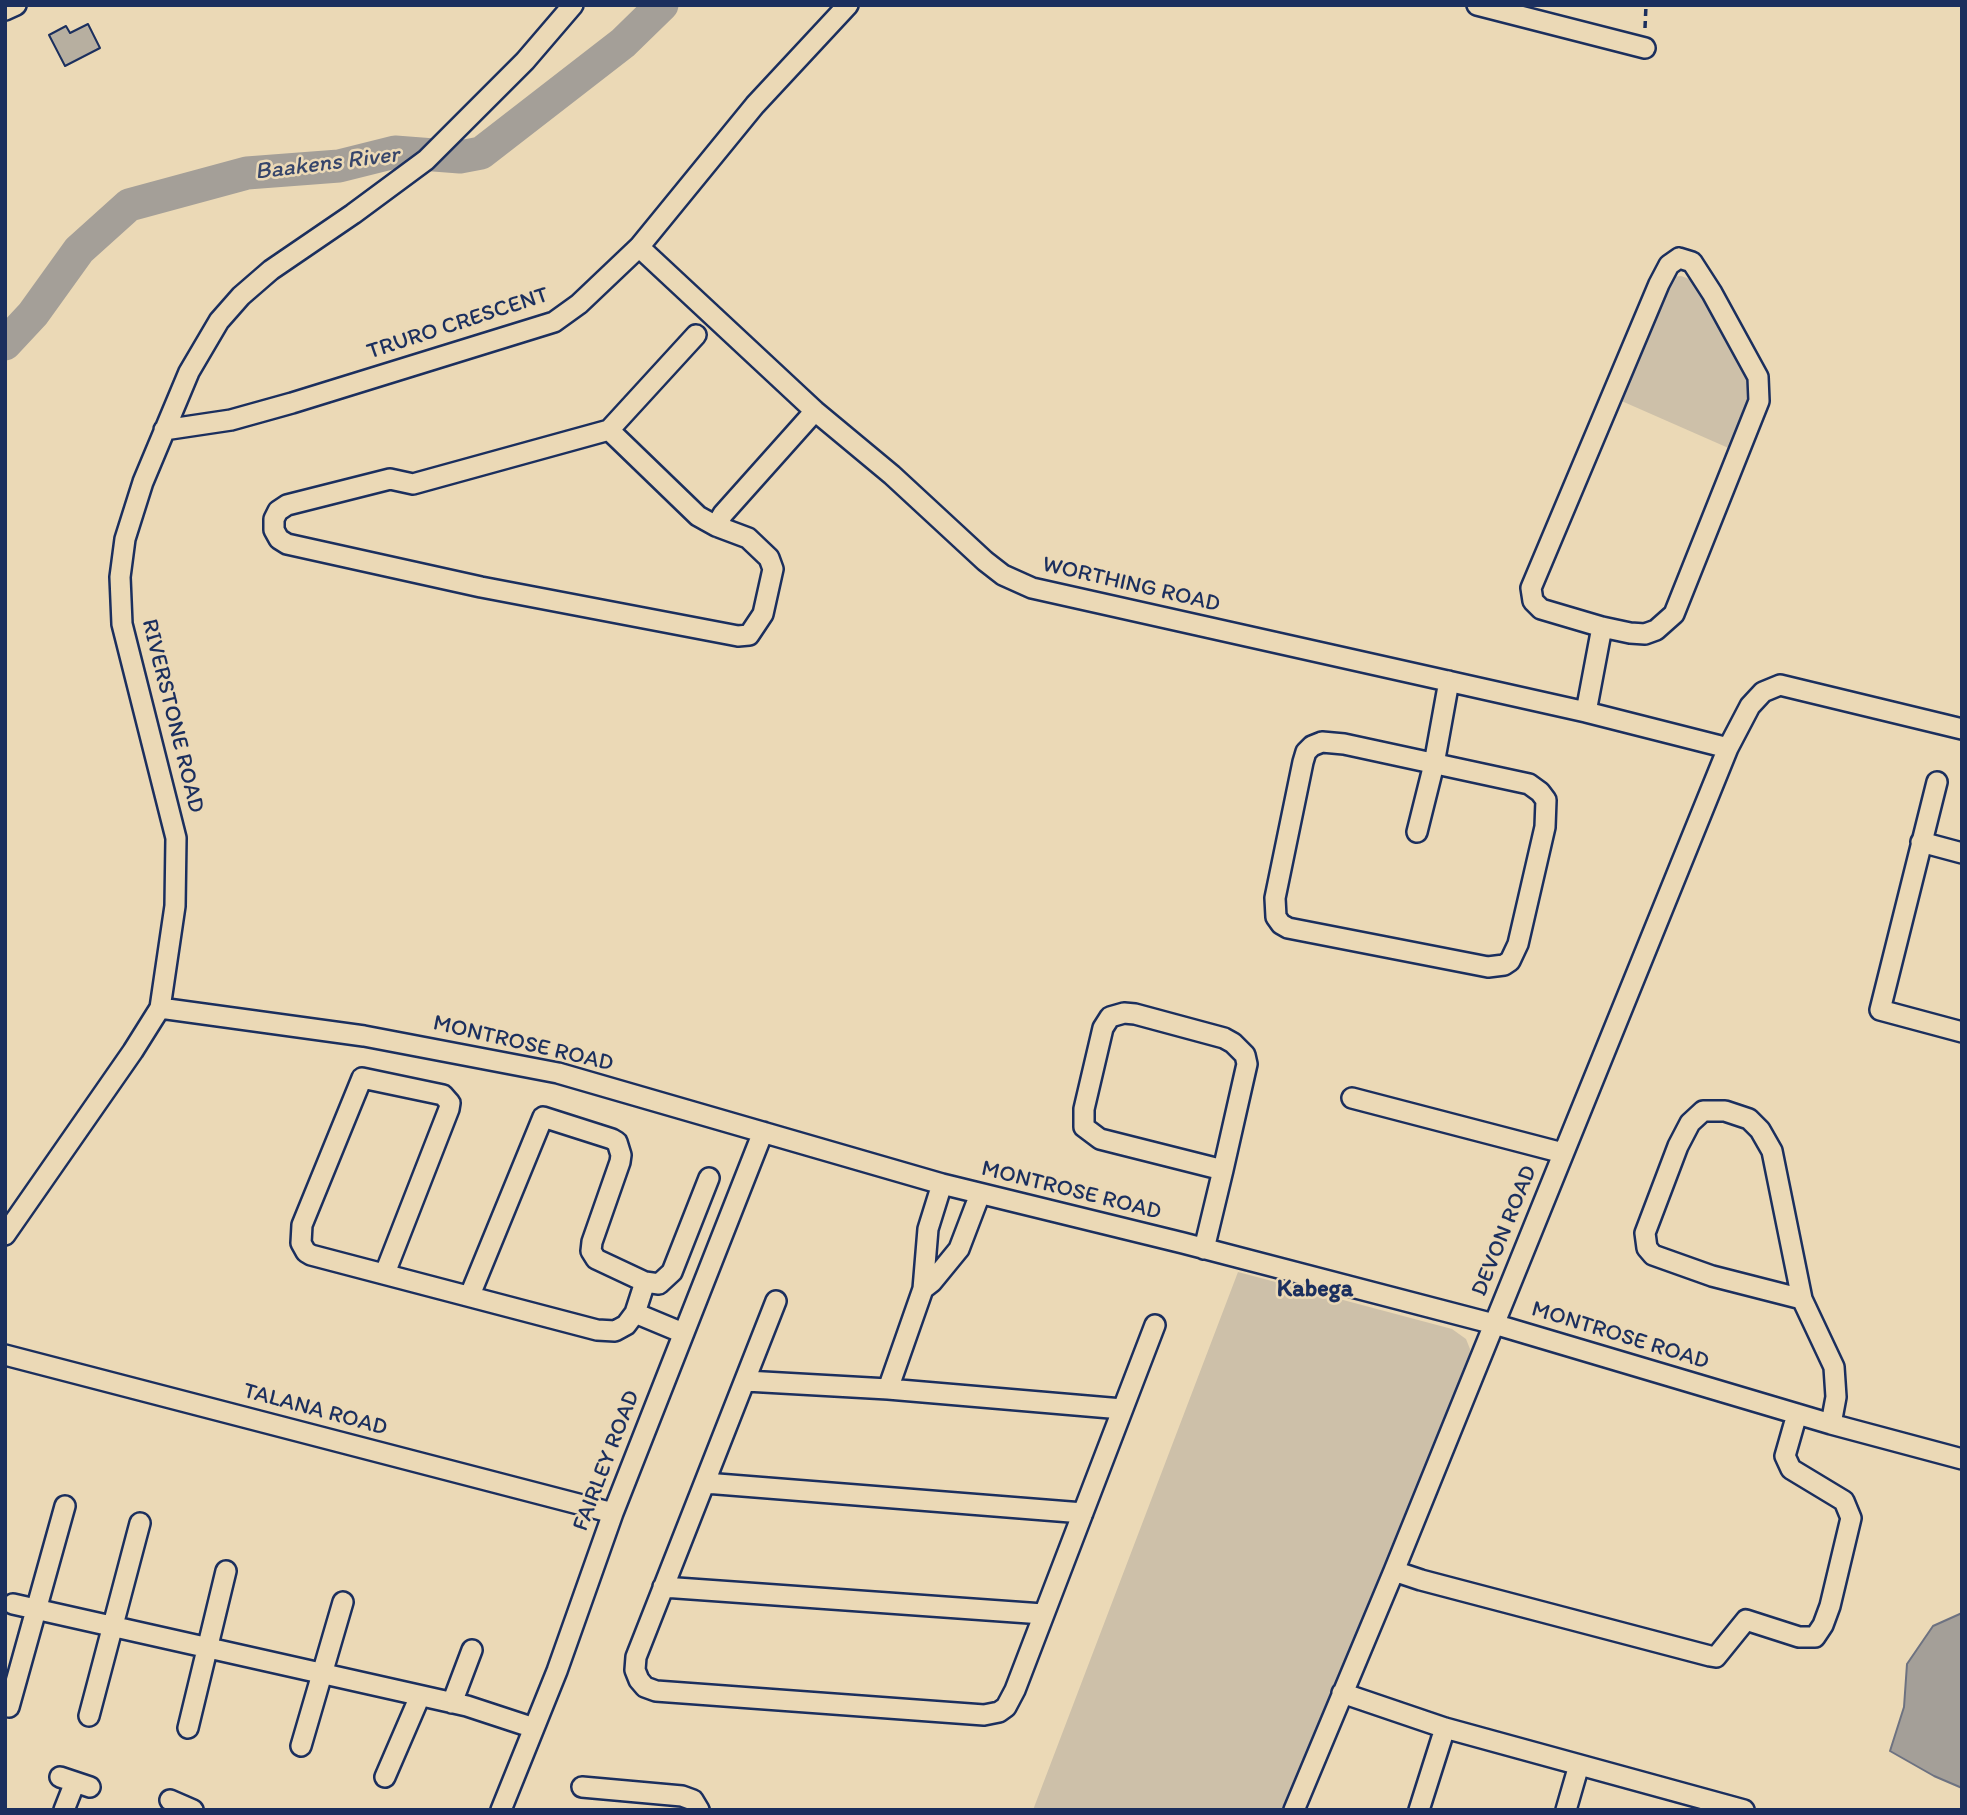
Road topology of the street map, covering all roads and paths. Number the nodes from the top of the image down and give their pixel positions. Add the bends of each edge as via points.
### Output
1 (16, 5) edge
2 (573, 5) edge
3 (848, 5) edge
4 (1477, 5) edge
5 (1646, 5) edge
6 (5, 10) edge
7 (1645, 48) joint
8 (639, 247) junction
9 (696, 335) dead end
10 (814, 411) junction
11 (164, 430) junction
12 (609, 430) junction
13 (716, 526) junction
14 (1602, 627) junction
15 (1449, 681) junction
16 (1586, 712) junction
17 (1962, 729) edge
18 (1728, 748) junction
19 (1434, 764) junction
20 (1937, 782) dead end
21 (1417, 832) dead end
22 (1921, 842) junction
23 (1962, 853) edge
24 (160, 1008) junction
25 (1962, 1032) edge
26 (1352, 1098) dead end
27 (763, 1132) junction
28 (1563, 1153) junction
29 (1223, 1170) junction
30 (709, 1178) dead end
31 (942, 1184) junction
32 (980, 1194) junction
33 (5, 1235) edge
34 (1204, 1249) junction
35 (385, 1273) junction
36 (645, 1282) junction
37 (923, 1289) junction
38 (470, 1295) junction
39 (1802, 1299) junction
40 (776, 1301) dead end
41 (635, 1313) junction
42 (1494, 1324) junction
43 (1155, 1325) dead end
44 (683, 1333) junction
45 (5, 1355) edge
46 (746, 1381) junction
47 (888, 1389) junction
48 (1122, 1409) junction
49 (1797, 1414) junction
50 (1831, 1424) junction
51 (1962, 1459) edge
52 (705, 1483) junction
53 (65, 1506) dead end
54 (613, 1513) junction
55 (1083, 1513) junction
56 (140, 1523) dead end
57 (226, 1571) dead end
58 (1394, 1571) junction
59 (663, 1587) junction
60 (344, 1602) dead end
61 (13, 1604) dead end
62 (36, 1609) junction
63 (1043, 1614) junction
64 (112, 1626) junction
65 (207, 1648) junction
66 (472, 1650) dead end
67 (323, 1674) junction
68 (1342, 1693) junction
69 (420, 1696) junction
70 (452, 1703) junction
71 (9, 1707) dead end
72 (89, 1716) dead end
73 (188, 1728) dead end
74 (534, 1728) junction
75 (1445, 1728) junction
76 (301, 1746) dead end
77 (1579, 1765) junction
78 (385, 1777) dead end
79 (75, 1782) dead end
80 (582, 1787) dead end
81 (170, 1800) dead end
82 (191, 1809) edge
83 (64, 1810) edge
84 (502, 1810) edge
85 (699, 1810) edge
86 (1294, 1810) edge
87 (1419, 1810) edge
88 (1566, 1810) edge
89 (1744, 1810) edge

1 - 6 street
2 - 11 street, RIVERSTONE ROAD via 525,61 431,154 241,296 201,352
3 - 8 street, TRURO CRESCENT via 755,105
4 - 7 street
5 - 7 path
8 - 10 street, WORTHING ROAD
8 - 11 street, TRURO CRESCENT via 554,323 231,420
9 - 12 street
10 - 13 street
10 - 15 street, WORTHING ROAD via 985,561 1032,588
11 - 24 street, RIVERSTONE ROAD via 125,539 120,577 122,624 176,838 175,906
12 - 13 street via 698,516
12 - 13 street via 413,484 390,479 287,505 278,511 274,530 287,544 481,587 748,635 763,614 772,569 769,558 748,538
14 - 14 street via 1645,634 1656,631 1674,614 1759,401 1753,366 1706,283 1692,262 1682,258 1673,260 1659,284 1531,588 1533,601 1541,609
14 - 16 street
15 - 16 street, WORTHING ROAD
15 - 19 street
16 - 18 street, WORTHING ROAD
17 - 18 street, DEVON ROAD via 1780,685 1763,692 1750,706
18 - 28 street, DEVON ROAD
19 - 19 street via 1344,744 1312,746 1303,762 1275,898 1281,924 1488,967 1510,961 1545,827 1546,800 1529,785
19 - 21 street
20 - 22 street
22 - 23 street
22 - 25 street via 1880,1010
24 - 27 street, MONTROSE ROAD via 364,1035 558,1073
24 - 33 street, RIVERSTONE ROAD
26 - 28 street
27 - 31 street, MONTROSE ROAD
27 - 44 street, FAIRLEY ROAD
28 - 42 street, DEVON ROAD
29 - 29 street via 1100,1139 1084,1127 1102,1028 1110,1017 1135,1014 1224,1038 1245,1055 1247,1064
29 - 34 street
30 - 36 street via 672,1272 659,1284
31 - 32 street, MONTROSE ROAD
31 - 37 street via 928,1228
32 - 34 street, MONTROSE ROAD
32 - 37 street via 959,1249
34 - 42 street, MONTROSE ROAD
35 - 35 street via 450,1103 443,1095 362,1078 303,1226 301,1243 312,1255
35 - 38 street
36 - 38 street via 596,1259 591,1251 620,1162 617,1142 543,1117
36 - 41 street
37 - 47 street
38 - 41 street via 597,1330 615,1331
39 - 39 street via 1777,1169 1767,1140 1749,1119 1726,1111 1703,1111 1690,1123 1678,1146 1645,1233 1647,1248 1653,1255 1712,1276
39 - 50 street via 1834,1367 1836,1397
40 - 46 street
41 - 44 street
42 - 49 street, MONTROSE ROAD
42 - 58 street, DEVON ROAD
43 - 48 street
44 - 54 street, FAIRLEY ROAD
45 - 54 street, TALANA ROAD
46 - 47 street
46 - 52 street
47 - 48 street
48 - 55 street
49 - 50 street, MONTROSE ROAD
49 - 58 street via 1786,1456 1791,1469 1844,1502 1851,1518 1830,1606 1815,1637 1799,1637 1746,1620 1716,1657
50 - 51 street, MONTROSE ROAD
52 - 55 street
52 - 59 street
53 - 62 street
54 - 74 street, FAIRLEY ROAD
55 - 63 street
56 - 64 street
57 - 65 street
58 - 68 street, DEVON ROAD
59 - 63 street
59 - 63 street via 636,1657 635,1670 645,1687 984,1715 1006,1707
60 - 67 street
61 - 62 street
62 - 64 street
62 - 71 street
64 - 65 street
64 - 72 street
65 - 67 street
65 - 73 street
66 - 70 street
67 - 69 street
67 - 76 street
68 - 75 street
68 - 86 street, DEVON ROAD
69 - 70 street
69 - 78 street
70 - 74 street
74 - 84 street, FAIRLEY ROAD
75 - 77 street
75 - 87 street
77 - 88 street
77 - 89 street
79 - 83 street
80 - 85 street via 682,1796
81 - 82 street

